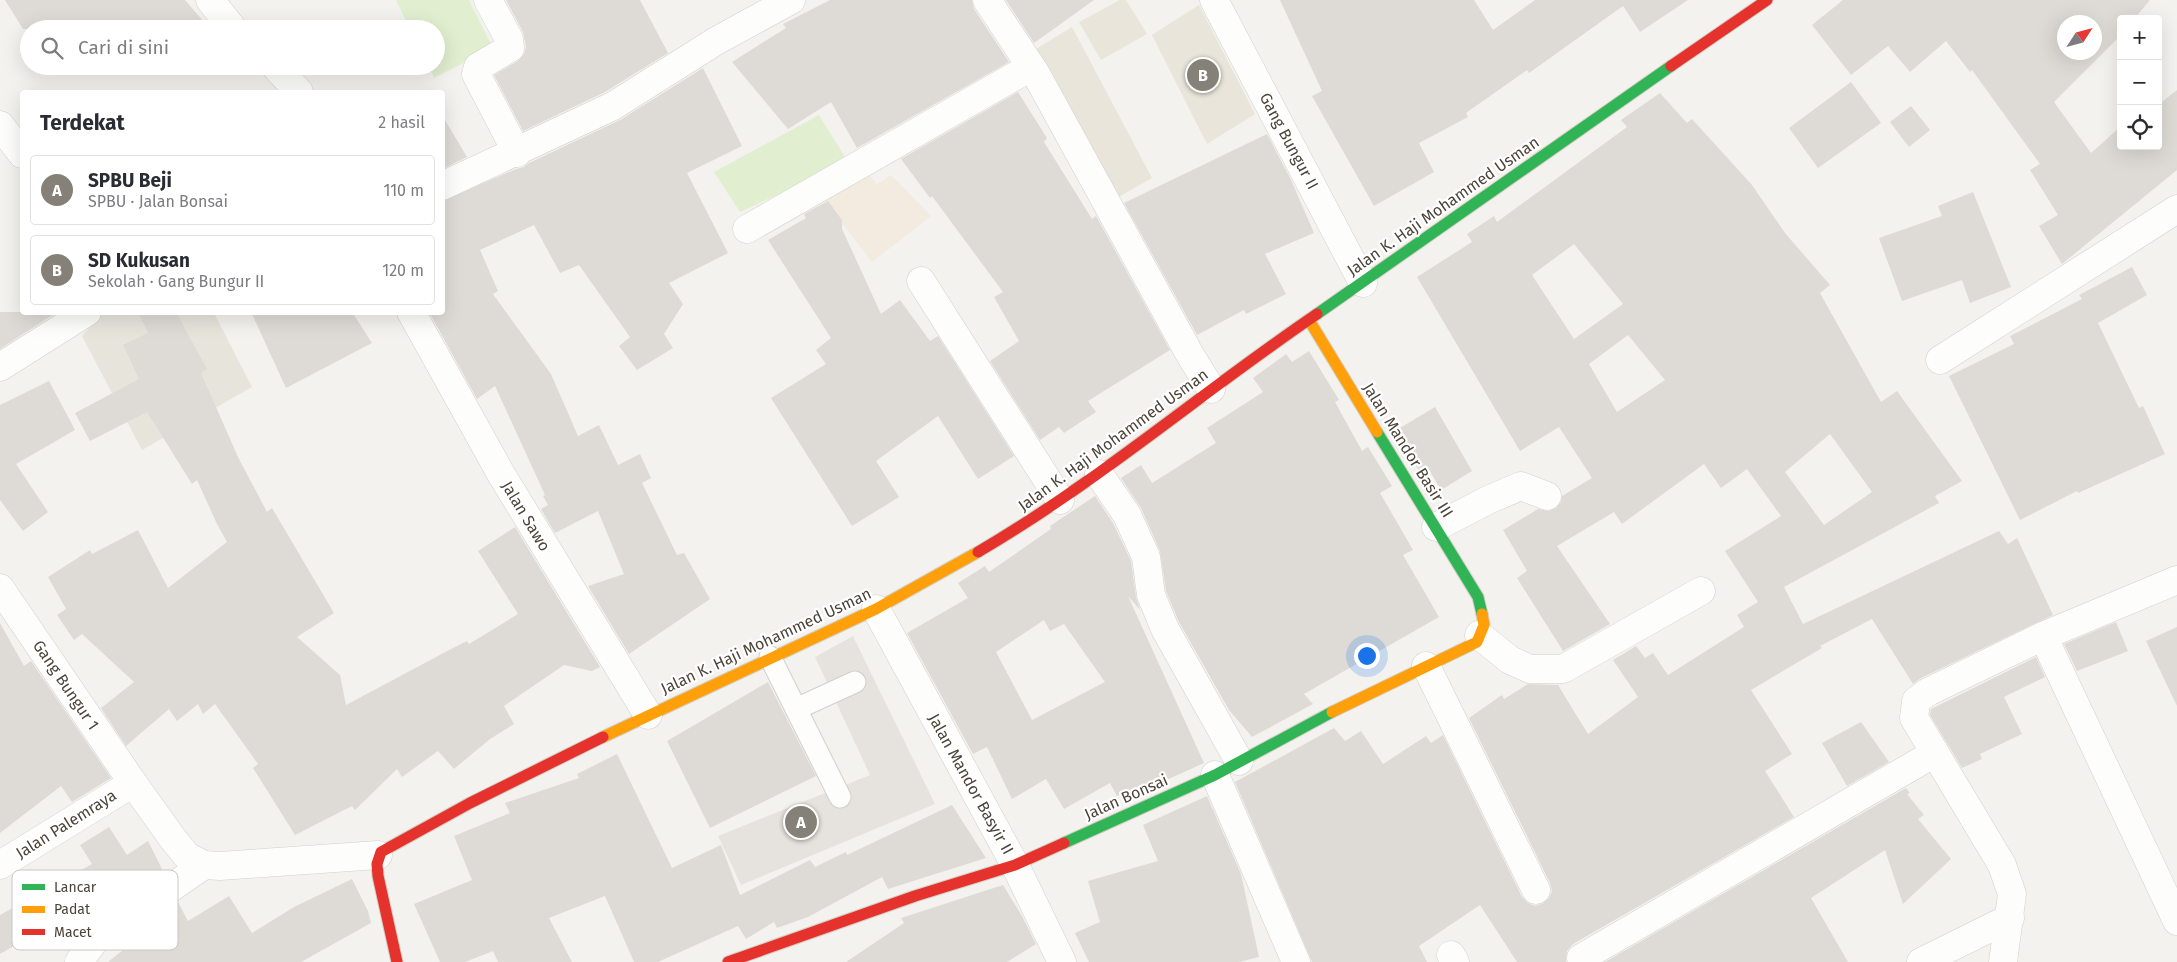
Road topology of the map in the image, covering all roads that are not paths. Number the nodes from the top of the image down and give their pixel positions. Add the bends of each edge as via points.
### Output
1 (210, 0) edge
2 (488, 0) edge
3 (791, 0) edge
4 (987, 0) edge
5 (1214, 0) edge
6 (1767, 0) edge
7 (226, 20) edge
8 (1031, 68) junction
9 (283, 75) edge
10 (297, 90) edge
11 (0, 125) edge
12 (20, 151) edge
13 (517, 153) junction
14 (445, 185) edge
15 (2177, 209) edge
16 (747, 229) dead end
17 (921, 281) dead end
18 (1363, 283) junction
19 (82, 315) edge
20 (413, 315) edge
21 (1309, 320) junction
22 (1940, 360) dead end
23 (0, 367) edge
24 (1211, 389) junction
25 (1099, 474) junction
26 (1546, 496) dead end
27 (1060, 500) junction
28 (1436, 527) junction
29 (2177, 580) edge
30 (0, 588) edge
31 (1701, 591) dead end
32 (876, 608) junction
33 (1480, 636) junction
34 (2044, 636) junction
35 (770, 657) junction
36 (1426, 666) junction
37 (855, 682) dead end
38 (796, 709) junction
39 (648, 715) junction
40 (1935, 753) junction
41 (1239, 762) junction
42 (1215, 775) junction
43 (132, 783) junction
44 (840, 797) dead end
45 (378, 855) junction
46 (0, 865) edge
47 (204, 865) junction
48 (1015, 865) junction
49 (178, 883) edge
50 (1536, 890) dead end
51 (2010, 918) junction
52 (2177, 921) edge
53 (88, 950) edge
54 (1581, 958) dead end
55 (79, 962) edge
56 (397, 962) edge
57 (728, 962) edge
58 (1062, 962) edge
59 (1296, 962) edge
60 (1921, 962) edge
61 (2003, 962) edge

1 - 7 street
2 - 13 street via 509,39 510,48 478,67 476,74
3 - 13 street via 716,41 613,106
4 - 8 street
5 - 18 street, Gang Bungur II
6 - 18 street, Jalan K. Haji Mohammed Usman
8 - 16 street
8 - 24 street
9 - 10 street
11 - 12 street
13 - 14 street
15 - 22 street
17 - 27 street
18 - 21 street, Jalan K. Haji Mohammed Usman
19 - 23 street
20 - 39 street, Jalan Sawo via 501,474
21 - 24 street, Jalan K. Haji Mohammed Usman
21 - 28 street, Jalan Mandor Basir III
24 - 25 street, Jalan K. Haji Mohammed Usman
25 - 27 street, Jalan K. Haji Mohammed Usman
25 - 41 street via 1127,515 1146,557 1151,595 1165,629
26 - 28 street via 1521,486
27 - 32 street, Jalan K. Haji Mohammed Usman via 940,575
28 - 33 street, Jalan Mandor Basir III via 1478,597 1484,625
29 - 34 street
30 - 43 street, Gang Bungur 1
31 - 33 street via 1563,669 1530,669 1510,660
32 - 35 street, Jalan K. Haji Mohammed Usman
32 - 48 street, Jalan Mandor Basyir II
33 - 36 street, Jalan Bonsai via 1477,642
34 - 40 street via 1928,692 1916,701 1914,718
34 - 52 street
35 - 38 lane
35 - 39 street, Jalan K. Haji Mohammed Usman
36 - 41 street, Jalan Bonsai via 1323,716
36 - 50 street
37 - 38 lane
38 - 44 lane
39 - 45 street, Jalan K. Haji Mohammed Usman via 470,803
40 - 51 street via 2002,865 2012,894
40 - 54 street
41 - 42 street, Jalan Bonsai
42 - 48 street, Jalan Bonsai
42 - 59 street
43 - 46 street, Jalan Palemraya
43 - 47 street, Gang Bungur 1 via 187,856
45 - 47 street
45 - 56 street via 380,890
47 - 49 street
48 - 57 street, Jalan Bonsai via 914,896
48 - 58 street, Jalan Mandor Basyir II
51 - 60 street
51 - 61 street
53 - 55 street

